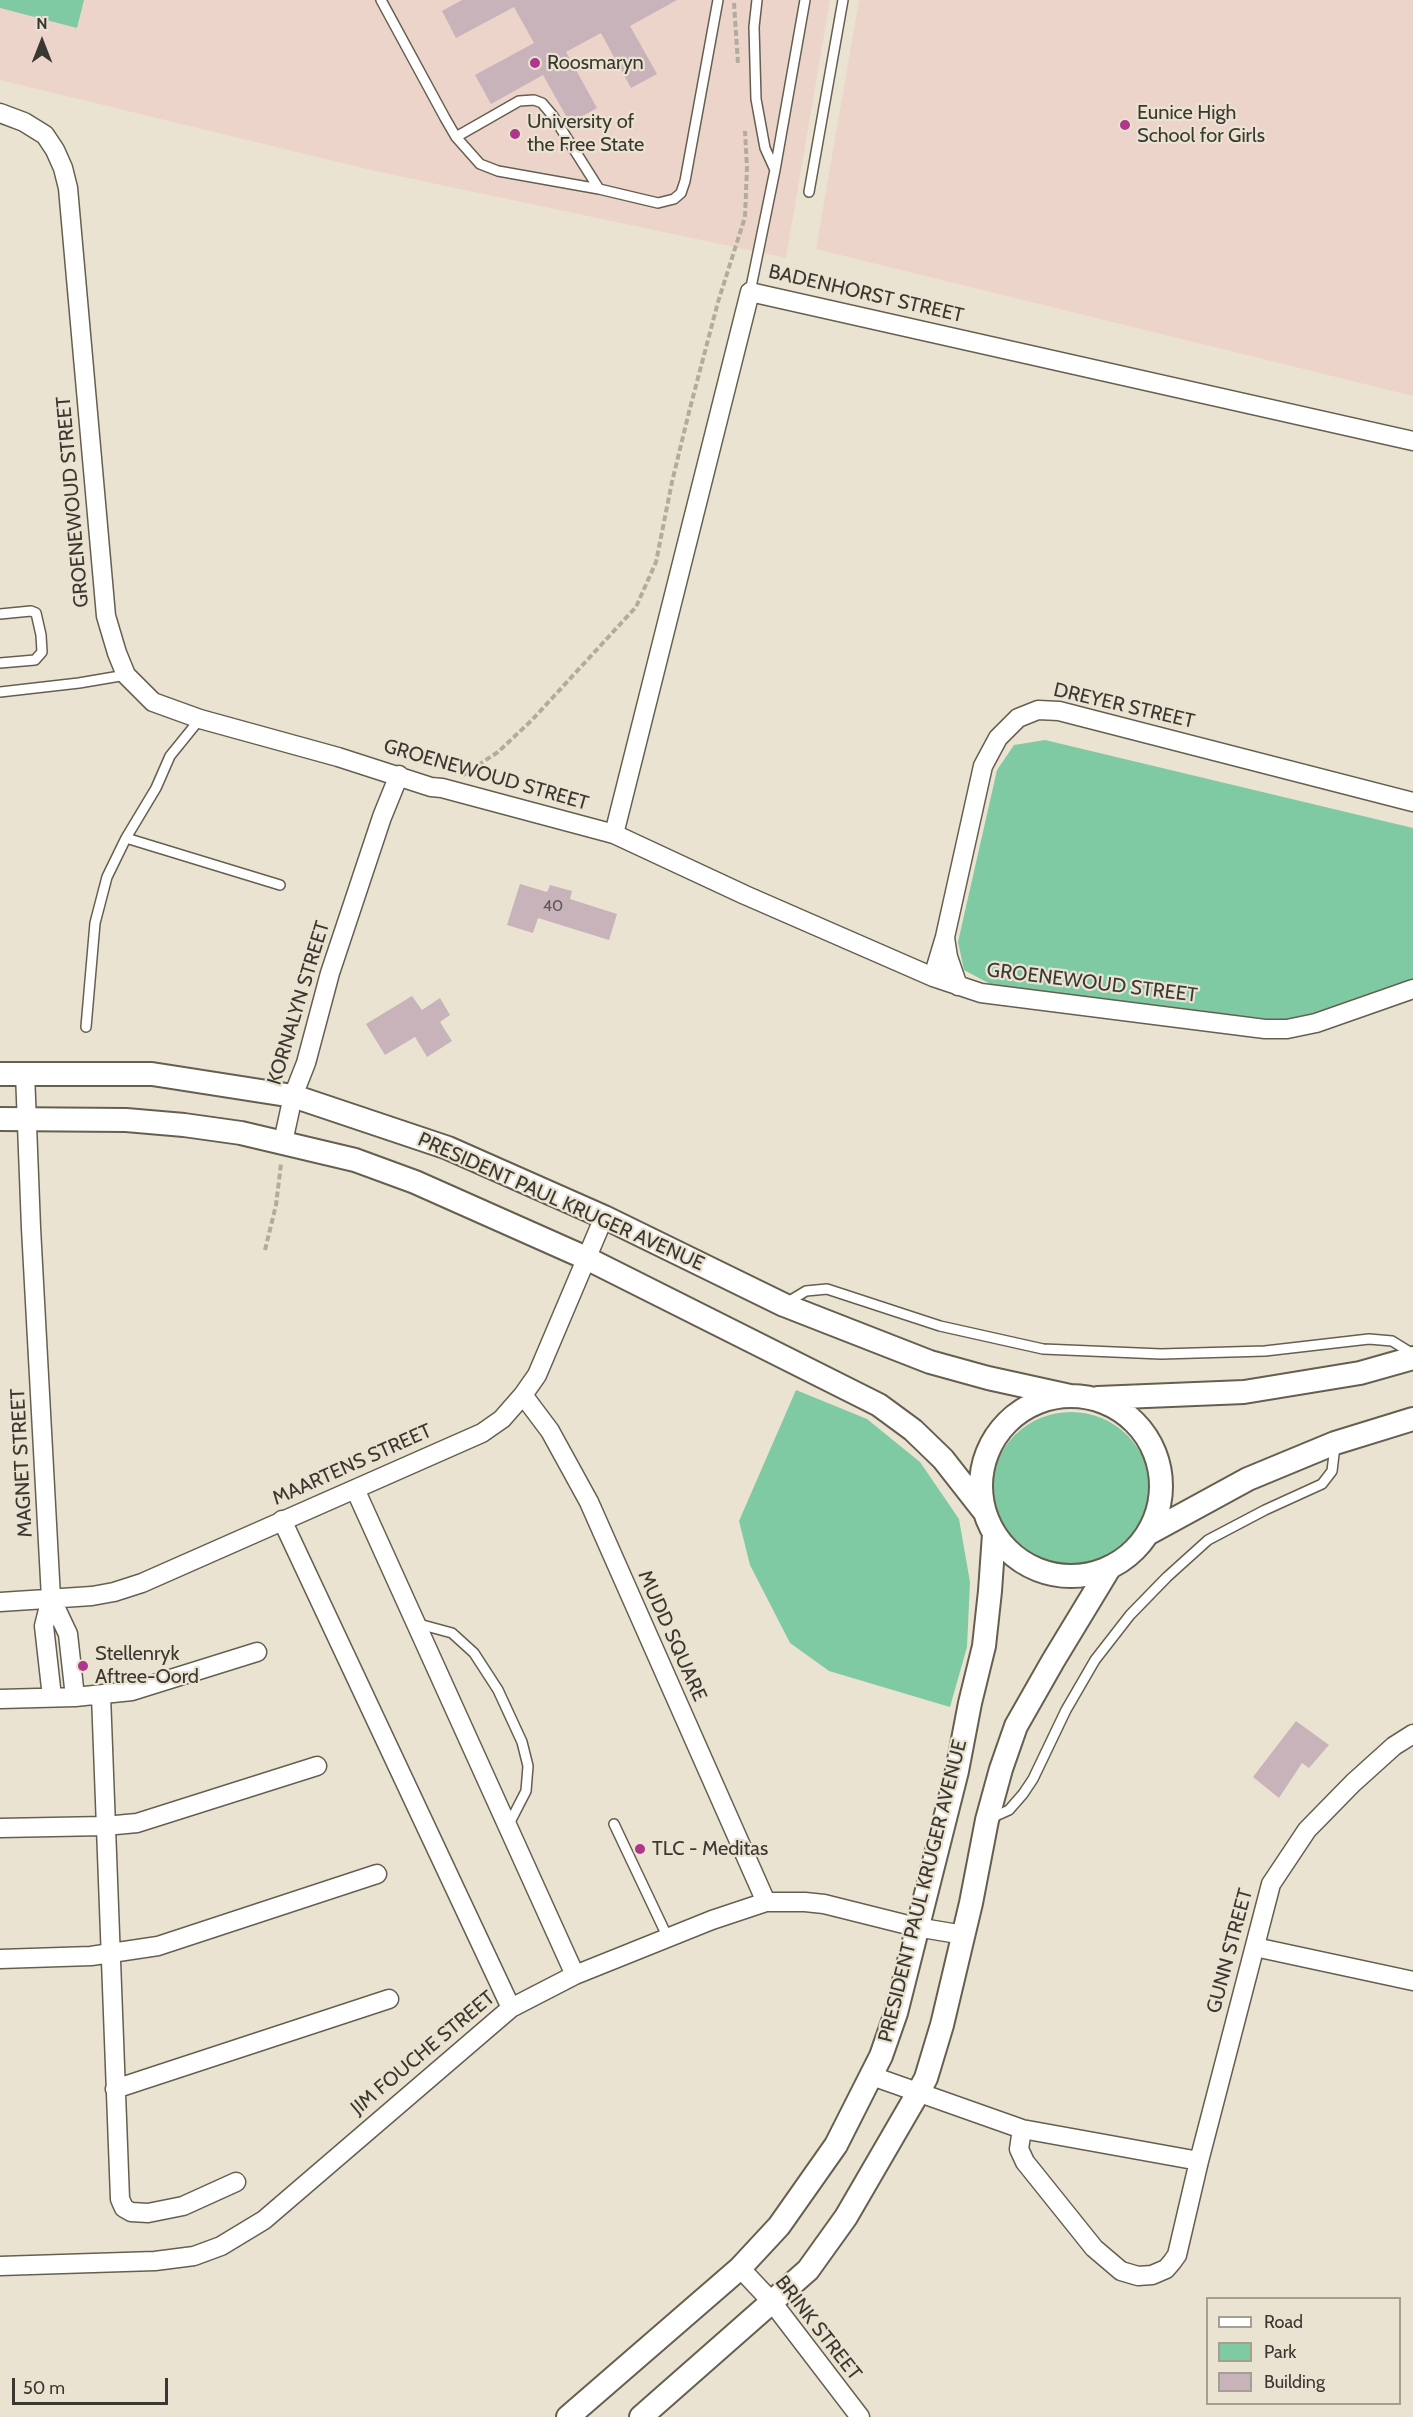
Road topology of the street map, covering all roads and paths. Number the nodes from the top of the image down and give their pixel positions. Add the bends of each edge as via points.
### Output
1 (381, 0) edge
2 (718, 0) edge
3 (734, 0) edge
4 (757, 0) edge
5 (805, 0) edge
6 (843, 0) edge
7 (739, 70) dead end
8 (0, 113) edge
9 (745, 124) dead end
10 (456, 137) junction
11 (775, 171) junction
12 (599, 189) junction
13 (809, 192) dead end
14 (750, 292) junction
15 (1413, 441) edge
16 (0, 614) edge
17 (0, 663) edge
18 (126, 675) junction
19 (0, 692) edge
20 (200, 719) junction
21 (399, 775) junction
22 (442, 788) junction
23 (1413, 802) edge
24 (614, 834) junction
25 (126, 838) junction
26 (280, 885) dead end
27 (945, 937) junction
28 (933, 977) junction
29 (958, 986) junction
30 (1413, 989) edge
31 (86, 1027) dead end
32 (25, 1073) junction
33 (0, 1074) edge
34 (293, 1096) junction
35 (0, 1119) edge
36 (27, 1119) junction
37 (283, 1142) junction
38 (604, 1217) junction
39 (265, 1250) dead end
40 (586, 1258) junction
41 (784, 1305) junction
42 (1413, 1356) edge
43 (523, 1395) junction
44 (1080, 1397) junction
45 (1413, 1419) edge
46 (1335, 1443) junction
47 (355, 1489) junction
48 (983, 1510) junction
49 (282, 1520) junction
50 (1149, 1533) junction
51 (994, 1534) junction
52 (1110, 1567) junction
53 (51, 1598) junction
54 (0, 1602) edge
55 (416, 1623) junction
56 (257, 1652) dead end
57 (101, 1695) junction
58 (52, 1697) junction
59 (75, 1697) junction
60 (0, 1699) edge
61 (1413, 1734) edge
62 (317, 1766) dead end
63 (987, 1820) junction
64 (614, 1824) dead end
65 (508, 1826) junction
66 (105, 1827) junction
67 (0, 1828) edge
68 (377, 1874) dead end
69 (766, 1902) junction
70 (916, 1927) junction
71 (964, 1935) junction
72 (668, 1938) junction
73 (1255, 1947) junction
74 (111, 1954) junction
75 (0, 1959) edge
76 (575, 1975) junction
77 (1413, 1981) edge
78 (389, 1999) dead end
79 (511, 2008) junction
80 (872, 2076) junction
81 (115, 2090) junction
82 (918, 2093) junction
83 (1022, 2129) junction
84 (1199, 2161) junction
85 (236, 2182) dead end
86 (0, 2266) edge
87 (740, 2268) junction
88 (772, 2302) junction
89 (568, 2417) edge
90 (641, 2417) edge
91 (860, 2417) edge

1 - 10 lane
2 - 12 lane via 681,193 667,203 658,203
3 - 7 path
4 - 11 lane via 756,99 765,148
5 - 11 lane
6 - 13 lane
8 - 18 street, GROENEWOUD STREET via 45,135 63,168 68,188 106,616
9 - 22 path via 745,217 689,412 656,562 636,607 498,752
10 - 12 lane via 480,164 498,171
10 - 12 lane via 519,101 534,100 553,116
11 - 14 lane
14 - 15 street, BADENHORST STREET
14 - 24 street, BADENHORST STREET
16 - 17 lane via 36,613 42,652 35,660
18 - 19 lane
18 - 20 street, GROENEWOUD STREET via 153,702
20 - 21 street, GROENEWOUD STREET
20 - 25 lane via 170,756 151,798
21 - 22 street, GROENEWOUD STREET
21 - 34 street, KORNALYN STREET via 330,973
22 - 24 street, GROENEWOUD STREET
23 - 27 street, DREYER STREET via 1059,711 1038,710 1018,718 998,738 983,765
24 - 28 street, GROENEWOUD STREET
25 - 26 lane
25 - 31 lane via 107,877 95,922
27 - 28 street, DREYER STREET
27 - 29 street, DREYER STREET
28 - 29 street, GROENEWOUD STREET
29 - 30 street, GROENEWOUD STREET via 999,997 1265,1029 1316,1023
32 - 33 street, PRESIDENT PAUL KRUGER AVENUE
32 - 34 street, PRESIDENT PAUL KRUGER AVENUE via 152,1074
32 - 36 street, MAGNET STREET
34 - 37 street, KORNALYN STREET
34 - 38 street, PRESIDENT PAUL KRUGER AVENUE via 448,1148
35 - 36 street, PRESIDENT PAUL KRUGER AVENUE
36 - 37 street, PRESIDENT PAUL KRUGER AVENUE via 184,1125
36 - 53 street, MAGNET STREET
37 - 39 path via 276,1205
37 - 40 street, PRESIDENT PAUL KRUGER AVENUE via 355,1160 415,1182
38 - 40 street, MAARTENS STREET
38 - 41 street, PRESIDENT PAUL KRUGER AVENUE
40 - 43 street, MAARTENS STREET via 537,1375
40 - 48 street, PRESIDENT PAUL KRUGER AVENUE via 879,1405 943,1459
41 - 42 lane via 806,1291 827,1289 940,1326 1043,1349 1161,1354 1265,1351 1369,1339 1392,1341
41 - 44 street, PRESIDENT PAUL KRUGER AVENUE via 930,1362
42 - 44 street, PRESIDENT PAUL KRUGER AVENUE via 1360,1373 1244,1392
43 - 47 street, MAARTENS STREET via 502,1419 482,1433
43 - 69 street, MUDD SQUARE via 550,1431 588,1502
44 - 48 street via 1038,1402 1010,1419 986,1456 980,1478
44 - 50 street via 1117,1408 1139,1426 1154,1451 1161,1478 1159,1507
45 - 46 street
46 - 50 street via 1248,1479
46 - 63 lane via 1332,1471 1322,1484 1208,1540 1130,1615 1095,1660 1023,1794 1009,1810
47 - 49 street, MAARTENS STREET
47 - 55 street
48 - 51 street
49 - 53 street, MAARTENS STREET via 142,1583 103,1594
49 - 79 street
50 - 52 street via 1125,1559
51 - 52 street via 1013,1556 1039,1571 1069,1577
51 - 70 street, PRESIDENT PAUL KRUGER AVENUE via 984,1646 957,1771
52 - 63 street via 1016,1726
53 - 54 street, MAARTENS STREET
53 - 58 street via 44,1626
53 - 59 street via 68,1634
55 - 65 street
55 - 65 lane via 452,1633 474,1653 498,1690 522,1742 528,1766 526,1791
56 - 57 street via 132,1690
57 - 59 street
57 - 66 street
58 - 59 street
58 - 60 street
61 - 73 street, GUNN STREET via 1394,1746 1307,1830 1271,1884
62 - 66 street via 137,1823
63 - 71 street
64 - 72 lane
65 - 76 street
66 - 67 street
66 - 74 street
68 - 74 street via 158,1946
69 - 70 street, JIM FOUCHE STREET via 824,1905
69 - 72 street, JIM FOUCHE STREET
70 - 71 street, JIM FOUCHE STREET
70 - 80 street, PRESIDENT PAUL KRUGER AVENUE via 896,2013
71 - 82 street via 942,2025
72 - 76 street, JIM FOUCHE STREET
73 - 77 street
73 - 84 street, GUNN STREET
74 - 75 street
74 - 81 street
76 - 79 street, JIM FOUCHE STREET
78 - 81 street
79 - 86 street, JIM FOUCHE STREET via 264,2220 221,2246 194,2256 155,2261
80 - 82 street
80 - 87 street, PRESIDENT PAUL KRUGER AVENUE via 836,2145 779,2226
81 - 85 street via 120,2199 124,2208 148,2213 183,2206
82 - 83 street
82 - 88 street via 846,2217 808,2270
83 - 84 street
83 - 84 street, GUNN STREET via 1020,2149 1032,2171 1094,2248 1121,2271 1138,2276 1166,2269 1177,2255
87 - 88 street, BRINK STREET
87 - 89 street, PRESIDENT PAUL KRUGER AVENUE
88 - 90 street
88 - 91 street, BRINK STREET

